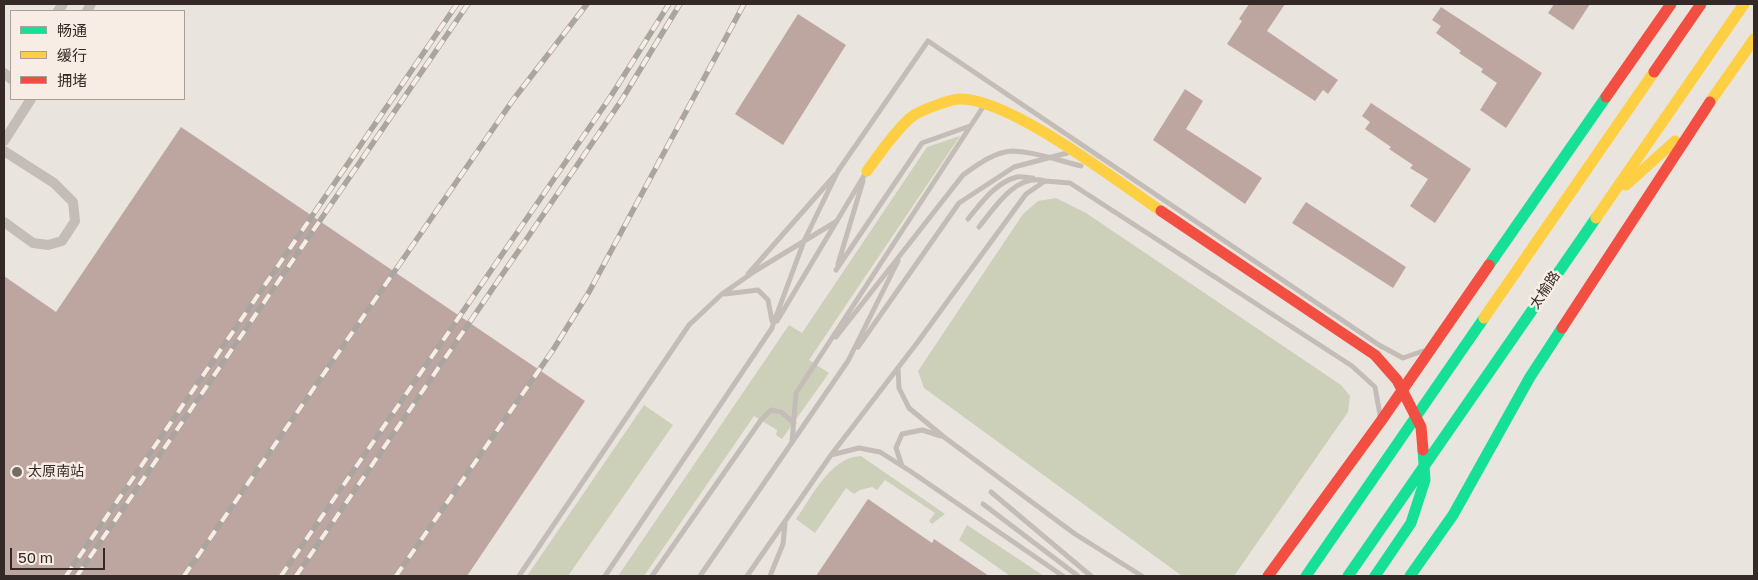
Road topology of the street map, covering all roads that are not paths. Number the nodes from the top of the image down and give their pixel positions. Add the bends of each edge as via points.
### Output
1 (1671, 4) edge
2 (1701, 4) edge
3 (1744, 4) edge
4 (1754, 39) edge
5 (996, 87) junction
6 (30, 100) edge
7 (1694, 124) junction
8 (970, 126) junction
9 (1609, 137) junction
10 (4, 141) edge
11 (1086, 148) junction
12 (4, 151) edge
13 (838, 171) junction
14 (867, 172) junction
15 (1103, 172) junction
16 (1035, 178) junction
17 (1045, 181) junction
18 (1601, 208) junction
19 (968, 219) dead end
20 (837, 221) junction
21 (4, 222) edge
22 (979, 227) dead end
23 (804, 241) junction
24 (904, 249) junction
25 (744, 279) junction
26 (722, 294) junction
27 (1463, 303) junction
28 (771, 330) junction
29 (1432, 347) junction
30 (848, 361) junction
31 (813, 367) junction
32 (898, 368) junction
33 (794, 422) junction
34 (1381, 422) junction
35 (944, 437) junction
36 (792, 442) junction
37 (832, 455) junction
38 (902, 466) junction
39 (991, 492) dead end
40 (983, 504) dead end
41 (785, 522) junction
42 (519, 576) edge
43 (605, 576) edge
44 (652, 576) edge
45 (700, 576) edge
46 (747, 576) edge
47 (770, 576) edge
48 (1063, 576) edge
49 (1078, 576) edge
50 (1091, 576) edge
51 (1142, 576) edge
52 (1268, 576) edge
53 (1306, 576) edge
54 (1348, 576) edge
55 (1375, 576) edge
56 (1410, 576) edge

1 - 27 highway
2 - 9 highway
3 - 18 highway, 太榆路
4 - 7 highway
5 - 8 lane
5 - 11 lane
5 - 13 lane via 928,41
6 - 10 street
7 - 18 highway
7 - 56 highway via 1530,377 1453,515
8 - 14 lane via 922,143 836,270
8 - 31 lane
9 - 27 highway
9 - 53 highway
11 - 29 lane via 1379,345 1403,358
11 - 30 lane via 1014,166 958,203
12 - 21 street via 54,183 73,202 75,221 62,240 48,245 33,242
13 - 23 lane
13 - 25 lane
14 - 15 highway via 883,148 916,114 959,99 996,106
14 - 20 lane
15 - 24 lane via 1012,151 988,158 963,174
15 - 55 highway via 1376,355 1397,380 1421,427 1425,480 1411,524
16 - 17 lane
16 - 19 lane via 1018,177 1002,186 984,198
16 - 22 lane via 1004,196
17 - 32 lane via 1026,194
17 - 34 lane via 1070,183 1352,366 1375,387
18 - 54 highway, 太榆路
20 - 23 lane
20 - 28 lane
23 - 25 lane
23 - 28 lane
24 - 30 lane
24 - 31 lane
25 - 26 lane
26 - 28 lane via 758,290 768,300
26 - 42 lane via 689,325
27 - 29 highway
28 - 43 lane
29 - 34 highway
30 - 36 lane
31 - 33 lane via 796,393
32 - 35 lane via 899,388 909,408
32 - 37 lane
33 - 36 lane
33 - 44 lane via 781,412 771,410 760,420
34 - 52 highway
35 - 38 lane via 922,430 902,434 896,448
35 - 51 lane via 1075,534
36 - 45 lane
37 - 38 lane via 859,448 880,452
37 - 41 lane
38 - 48 lane
39 - 50 lane
40 - 49 lane
41 - 46 lane
41 - 47 lane via 783,544

